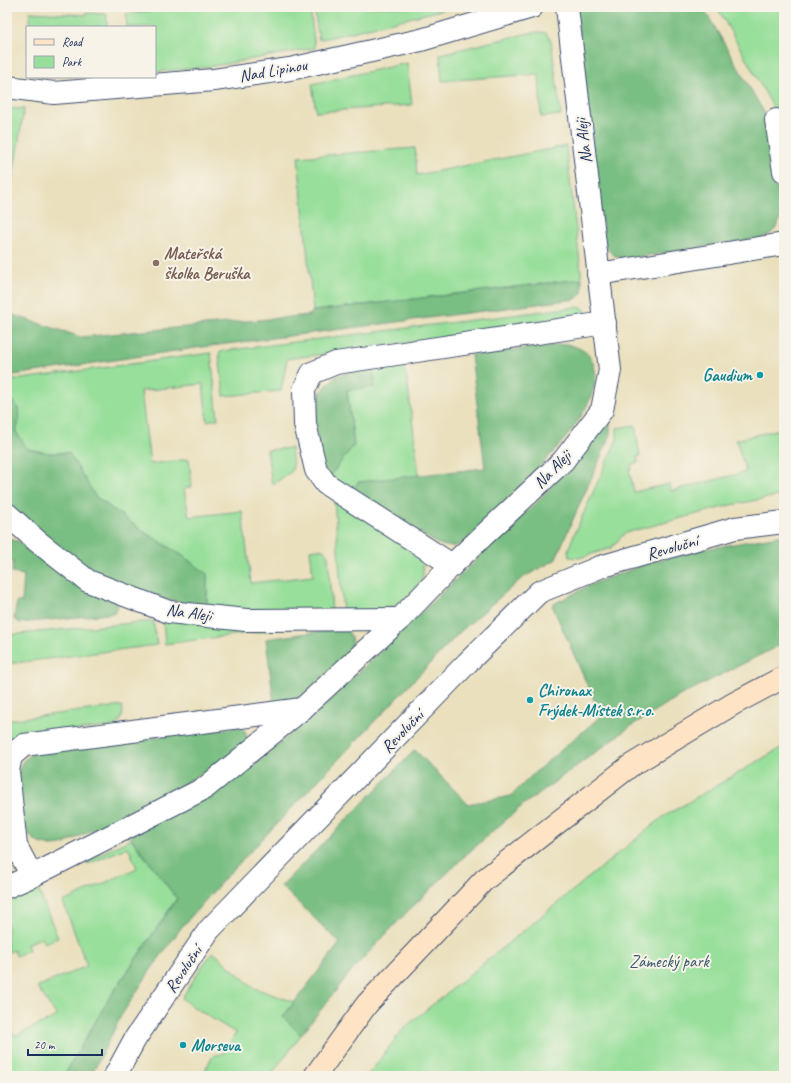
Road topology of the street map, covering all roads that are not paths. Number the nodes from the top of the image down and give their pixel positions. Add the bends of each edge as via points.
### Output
1 (532, 7) edge
2 (567, 7) edge
3 (7, 87) edge
4 (776, 120) dead end
5 (784, 172) edge
6 (784, 244) edge
7 (598, 274) junction
8 (605, 323) junction
9 (7, 514) edge
10 (784, 522) edge
11 (452, 565) junction
12 (400, 619) junction
13 (784, 677) edge
14 (302, 709) junction
15 (32, 876) junction
16 (7, 887) edge
17 (114, 1076) edge
18 (315, 1076) edge

1 - 3 street, Nad Lipinou via 421,40 290,69 214,80 54,93
2 - 7 street, Na Aleji
4 - 5 street
6 - 7 street
7 - 8 street, Na Aleji
8 - 11 street, Na Aleji via 610,370 602,410 563,461
8 - 11 street via 336,363 312,373 304,390 305,424 316,470 326,484
9 - 12 street, Na Aleji via 88,581 169,612 246,620
10 - 17 street, Revoluční via 728,530 600,567 539,592 209,930 135,1039
11 - 12 street, Na Aleji
12 - 14 street, Na Aleji
13 - 18 main road via 733,704 630,766 484,880 367,1004
14 - 15 street, Na Aleji via 205,788
14 - 15 street via 24,745 11,756 8,770 16,846
15 - 16 street, Na Aleji

